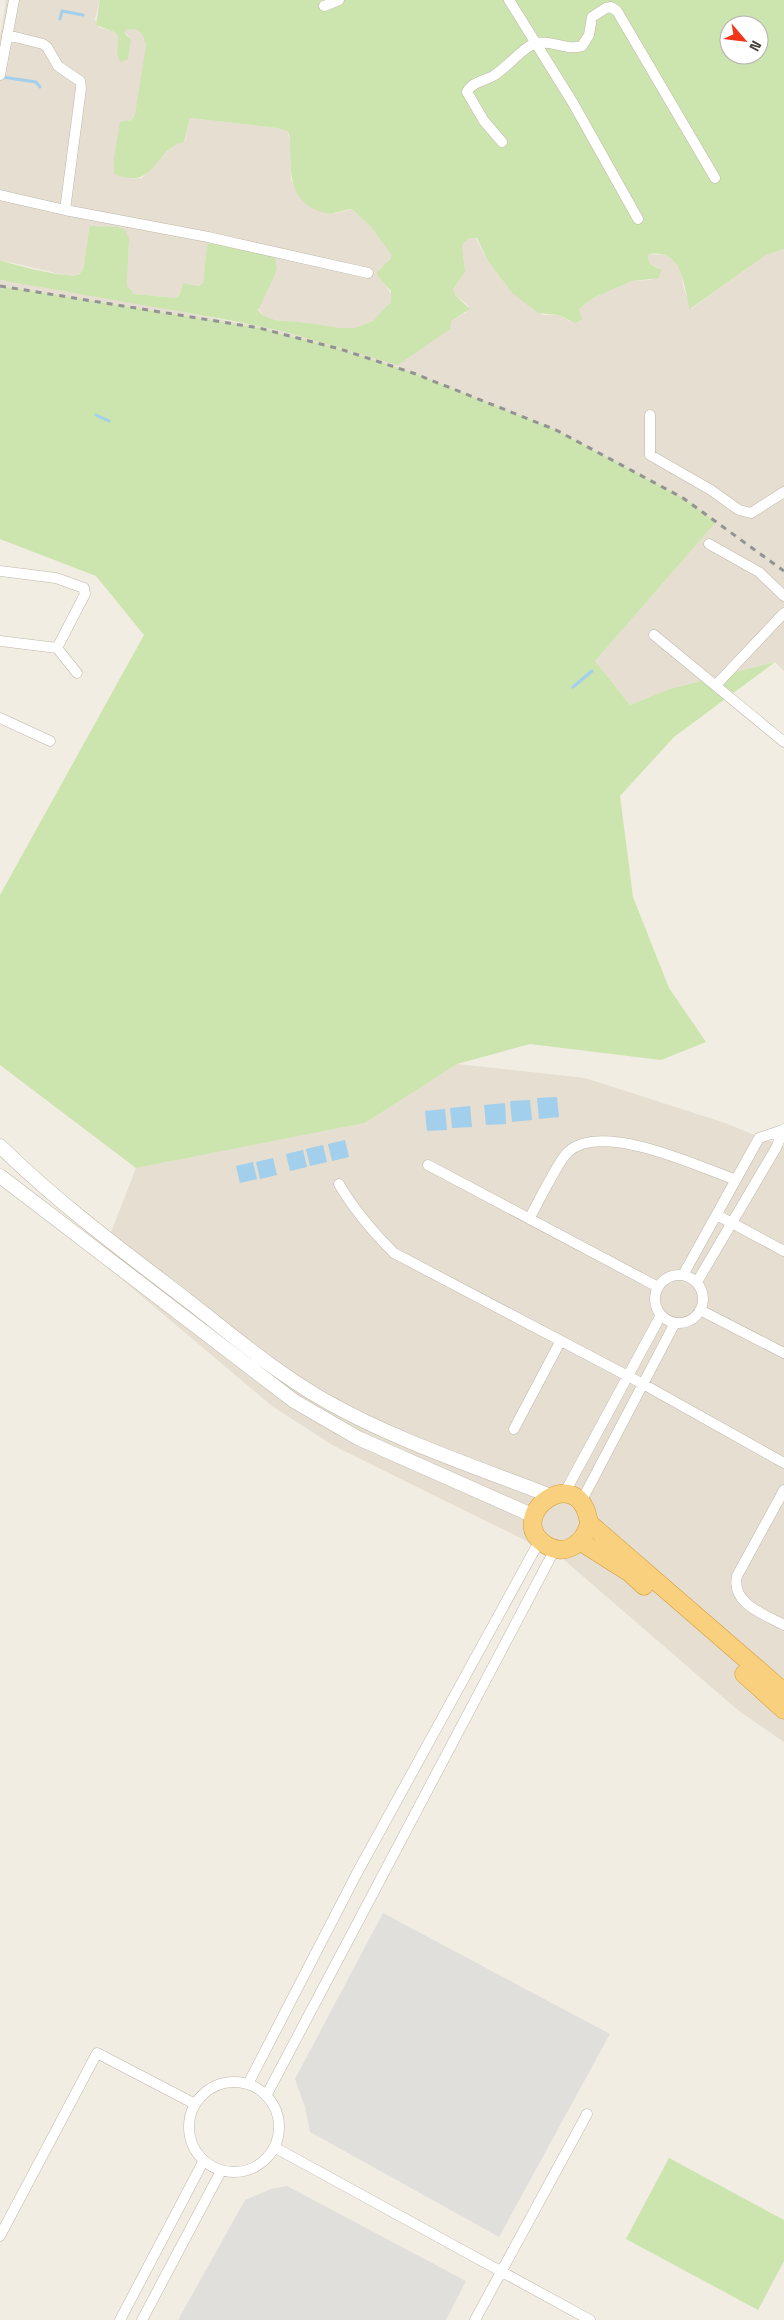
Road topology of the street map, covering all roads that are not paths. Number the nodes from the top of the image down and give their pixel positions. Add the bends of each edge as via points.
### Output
1 (14, 0) edge
2 (339, 0) edge
3 (509, 0) edge
4 (324, 6) dead end
5 (7, 35) junction
6 (534, 44) junction
7 (0, 74) edge
8 (502, 142) dead end
9 (715, 178) dead end
10 (0, 195) edge
11 (65, 210) junction
12 (638, 219) dead end
13 (368, 273) dead end
14 (650, 415) dead end
15 (784, 492) edge
16 (709, 544) dead end
17 (0, 571) edge
18 (784, 596) edge
19 (784, 613) edge
20 (654, 635) dead end
21 (0, 641) edge
22 (57, 648) junction
23 (78, 673) dead end
24 (716, 685) junction
25 (0, 718) edge
26 (50, 741) dead end
27 (784, 742) edge
28 (784, 1130) edge
29 (0, 1146) edge
30 (428, 1165) dead end
31 (0, 1176) edge
32 (736, 1180) junction
33 (339, 1184) dead end
34 (717, 1215) junction
35 (530, 1219) junction
36 (731, 1222) junction
37 (784, 1251) edge
38 (683, 1275) junction
39 (697, 1282) junction
40 (658, 1287) junction
41 (700, 1310) junction
42 (661, 1315) junction
43 (675, 1323) junction
44 (560, 1342) junction
45 (784, 1353) edge
46 (628, 1376) junction
47 (643, 1384) junction
48 (514, 1429) dead end
49 (784, 1463) edge
50 (784, 1490) edge
51 (558, 1495) junction
52 (581, 1502) junction
53 (534, 1516) junction
54 (589, 1523) junction
55 (581, 1542) junction
56 (548, 1545) junction
57 (784, 1625) edge
58 (784, 1692) edge
59 (784, 1710) edge
60 (248, 2084) junction
61 (266, 2096) junction
62 (195, 2104) junction
63 (587, 2114) dead end
64 (274, 2147) junction
65 (203, 2162) junction
66 (221, 2171) junction
67 (0, 2236) edge
68 (501, 2271) junction
69 (120, 2320) edge
70 (142, 2320) edge
71 (475, 2320) edge
72 (590, 2320) edge

1 - 5 street
2 - 4 street
3 - 6 street
5 - 7 street
5 - 11 street via 43,44 58,66 80,81
6 - 8 street via 467,92 484,121
6 - 9 street via 551,42 574,48 582,46 592,17 612,7
6 - 12 street via 573,103
10 - 11 street
11 - 13 street via 208,237
14 - 15 street via 650,455 739,510 751,513
16 - 18 street via 759,572
17 - 22 street via 56,578 84,588 85,594
19 - 24 street
20 - 24 street
21 - 22 street
22 - 23 street
24 - 27 street
25 - 26 street
28 - 32 street via 759,1138
28 - 36 street
29 - 51 street via 34,1180 96,1230 286,1376 325,1401 374,1426
30 - 35 street
31 - 53 street via 294,1401 358,1438
32 - 34 street
32 - 35 street via 640,1146 620,1142 580,1143 566,1153
33 - 44 street via 370,1230 394,1253
34 - 36 street
34 - 38 street
35 - 40 street
36 - 37 street
36 - 39 street
38 - 39 street
38 - 40 street via 668,1277
39 - 41 street via 702,1296
40 - 42 street via 655,1302
41 - 43 street via 689,1320
41 - 45 street
42 - 43 street
42 - 46 street
43 - 47 street
44 - 46 street
44 - 48 street
46 - 47 street
46 - 51 street
47 - 49 street
47 - 52 street
50 - 57 street via 735,1584 743,1602
51 - 52 highway
51 - 53 highway via 537,1507
52 - 54 highway
53 - 56 highway via 534,1529
54 - 55 highway
54 - 58 highway
55 - 56 highway via 574,1547
55 - 59 highway via 630,1573
56 - 60 street via 357,1873
56 - 61 street
60 - 61 street
60 - 62 street via 224,2083 202,2095
61 - 64 street via 278,2120
62 - 65 street via 188,2128 195,2152
62 - 67 street via 97,2053
63 - 68 street
64 - 66 street via 252,2168 234,2173
64 - 68 street
65 - 66 street
65 - 69 street
66 - 70 street
68 - 71 street
68 - 72 street

